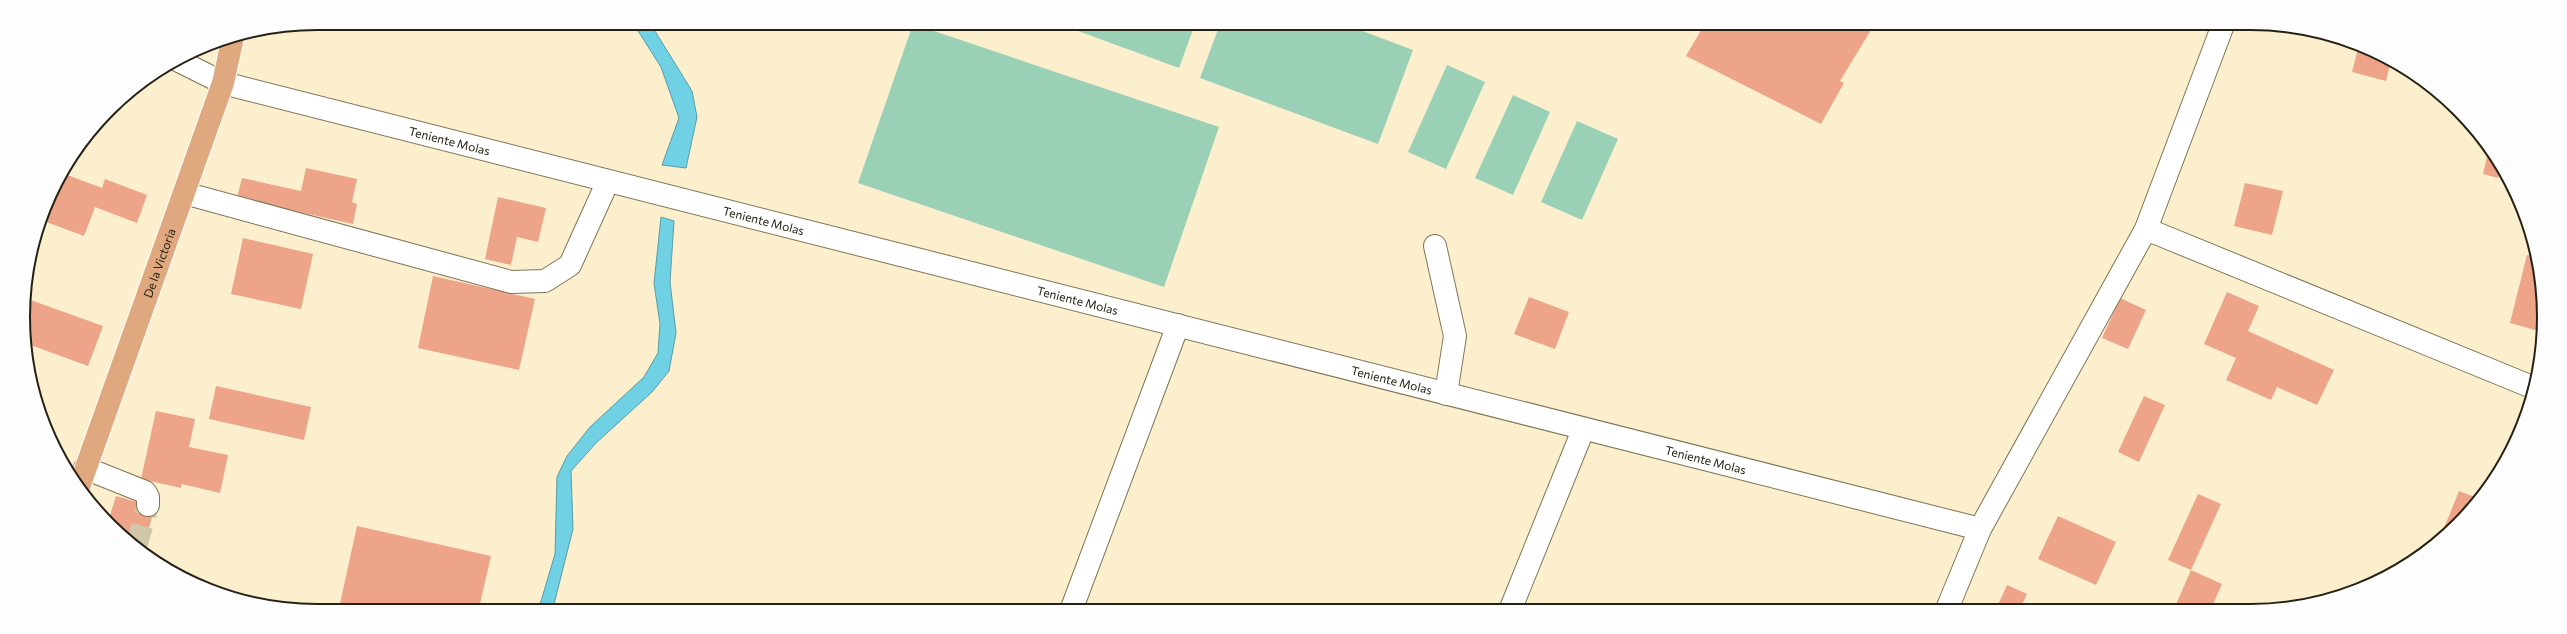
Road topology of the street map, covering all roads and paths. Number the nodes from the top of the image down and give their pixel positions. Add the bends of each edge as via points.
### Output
1 (2221, 30) edge
2 (232, 43) edge
3 (183, 63) edge
4 (223, 83) junction
5 (608, 181) junction
6 (184, 192) junction
7 (2146, 229) junction
8 (1435, 246) dead end
9 (1178, 325) junction
10 (2528, 385) edge
11 (1446, 394) junction
12 (1582, 430) junction
13 (82, 477) edge
14 (148, 505) dead end
15 (1980, 528) junction
16 (1073, 604) edge
17 (1512, 604) edge
18 (1949, 604) edge

1 - 7 street
2 - 4 main road, De la Victoria
3 - 4 street, Teniente Molas
4 - 5 street, Teniente Molas
4 - 6 main road, De la Victoria
5 - 6 street via 570,265 545,281 511,282
5 - 9 street, Teniente Molas
6 - 13 main road, De la Victoria
7 - 10 street
7 - 15 street
8 - 11 street via 1455,336
9 - 11 street, Teniente Molas
9 - 16 street
11 - 12 street, Teniente Molas
12 - 15 street, Teniente Molas
12 - 17 street
13 - 14 street via 145,492
15 - 18 street

